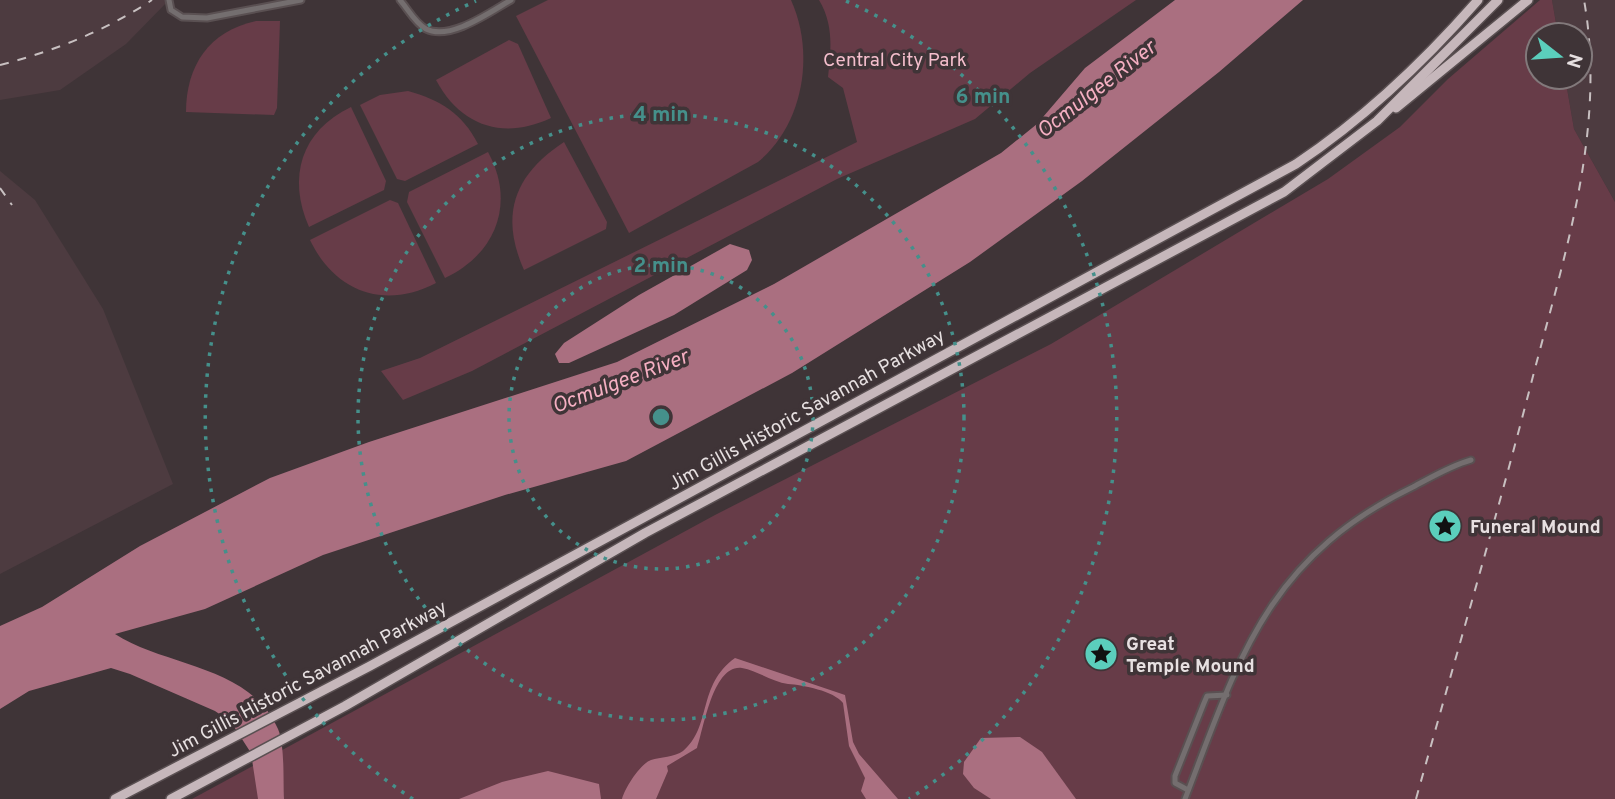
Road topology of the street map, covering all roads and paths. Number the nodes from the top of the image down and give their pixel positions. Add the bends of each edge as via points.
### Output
1 (169, 0) edge
2 (301, 0) edge
3 (401, 0) edge
4 (511, 0) edge
5 (1478, 0) edge
6 (1498, 0) edge
7 (1528, 0) edge
8 (1377, 121) junction
9 (1471, 460) dead end
10 (1227, 695) junction
11 (1188, 790) junction
12 (175, 797) edge
13 (115, 799) edge
14 (1185, 799) edge

1 - 2 street via 171,10 192,19
3 - 4 street via 418,23 438,32
5 - 13 highway, Jim Gillis Historic Savannah Parkway via 1384,98 1296,164 370,666
6 - 8 highway, Jim Gillis Historic Savannah Parkway
7 - 8 highway via 1411,99
8 - 12 highway, Jim Gillis Historic Savannah Parkway via 1284,192 645,533 345,706
9 - 10 street via 1363,513 1323,544 1287,582 1263,617
10 - 11 street
10 - 11 street via 1208,696 1204,703 1175,776 1175,783
11 - 14 street

